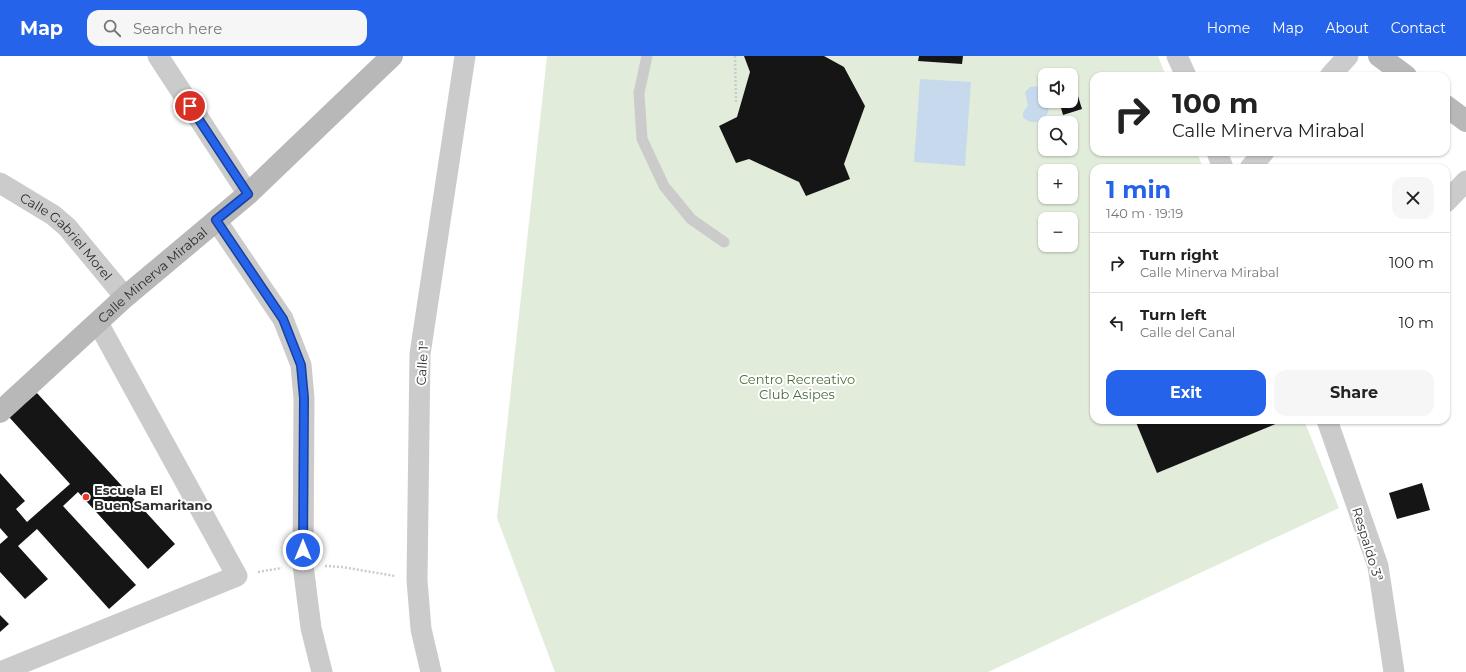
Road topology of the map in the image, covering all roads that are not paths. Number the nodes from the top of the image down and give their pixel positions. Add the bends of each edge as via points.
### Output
1 (158, 56) edge
2 (392, 56) edge
3 (465, 56) edge
4 (647, 56) edge
5 (1177, 56) edge
6 (1348, 56) edge
7 (1379, 56) edge
8 (1184, 72) edge
9 (1334, 72) edge
10 (1401, 72) edge
11 (1450, 109) edge
12 (1466, 121) edge
13 (1260, 156) edge
14 (1254, 164) edge
15 (1466, 181) edge
16 (0, 183) edge
17 (248, 194) junction
18 (1450, 198) edge
19 (216, 220) junction
20 (724, 242) dead end
21 (125, 297) junction
22 (98, 323) junction
23 (0, 412) edge
24 (1327, 424) edge
25 (0, 672) edge
26 (322, 672) edge
27 (431, 672) edge
28 (1394, 672) edge

1 - 17 street
2 - 17 street, Calle Minerva Mirabal
3 - 27 street, Calle 1ª via 420,354 417,580 421,629
4 - 20 lane via 639,93 642,139 664,186 691,219
5 - 8 street
6 - 9 street
7 - 10 street
11 - 12 street
13 - 14 street
15 - 18 street
16 - 21 street, Calle Gabriel Morel via 53,215
17 - 19 street, Calle Minerva Mirabal
19 - 21 street, Calle Minerva Mirabal
19 - 26 street via 283,319 301,365 313,566 311,628
21 - 22 street, Calle Minerva Mirabal
22 - 23 street, Calle Minerva Mirabal
22 - 25 street via 237,576
24 - 28 street, Respaldo 3ª via 1378,566

